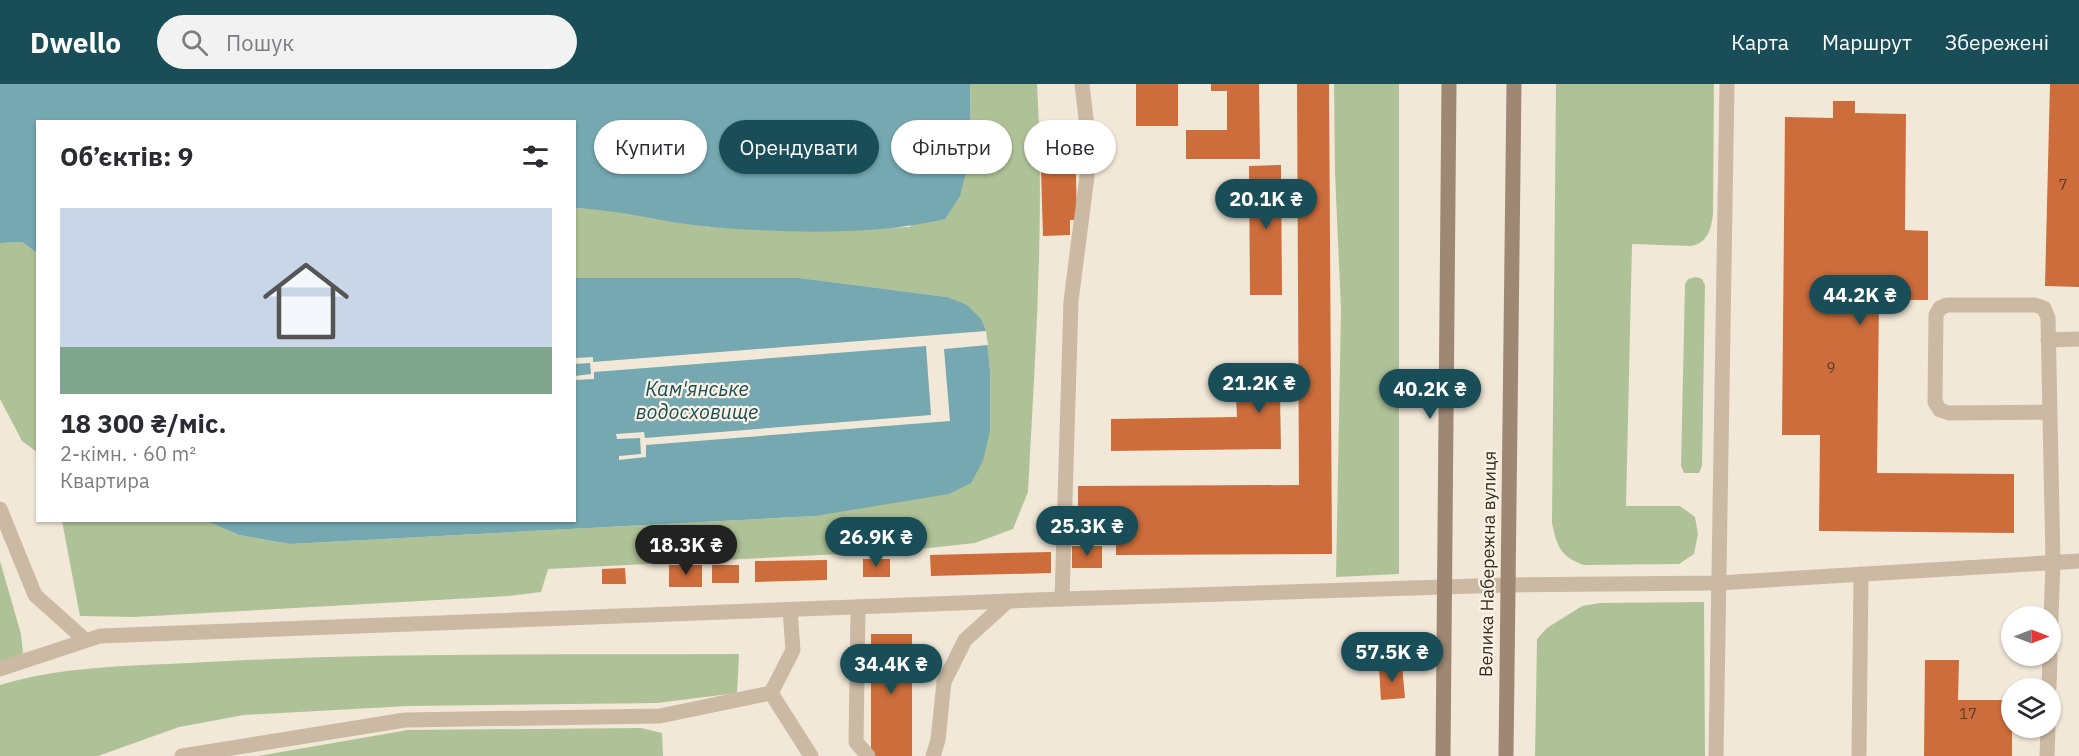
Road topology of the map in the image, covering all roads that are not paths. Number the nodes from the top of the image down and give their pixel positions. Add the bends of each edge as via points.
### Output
1 (1082, 84) edge
2 (1449, 84) edge
3 (1514, 84) edge
4 (1727, 84) edge
5 (2079, 339) edge
6 (2048, 340) junction
7 (2049, 412) junction
8 (0, 509) edge
9 (2079, 561) edge
10 (2053, 562) junction
11 (1861, 574) junction
12 (1718, 583) junction
13 (1508, 585) junction
14 (1444, 587) junction
15 (1062, 599) junction
16 (1008, 602) junction
17 (2051, 606) edge
18 (858, 607) junction
19 (790, 610) junction
20 (84, 639) junction
21 (0, 669) edge
22 (771, 693) junction
23 (2048, 738) edge
24 (182, 756) edge
25 (811, 756) edge
26 (868, 756) edge
27 (933, 756) edge
28 (1443, 756) edge
29 (1506, 756) edge
30 (1716, 756) edge
31 (1859, 756) edge
32 (2047, 756) edge

1 - 15 street via 1090,153 1071,301
2 - 14 street
3 - 13 street, Велика Набережна вулиця
4 - 12 street
5 - 6 street
6 - 7 street
6 - 7 street via 2048,318 2044,308 2035,305 1947,305 1936,315 1935,402 1940,410
7 - 10 street
8 - 20 street via 35,594
9 - 10 street
10 - 11 street
10 - 17 street
11 - 12 street
11 - 31 street
12 - 13 street
12 - 30 street
13 - 14 street
13 - 29 street, Велика Набережна вулиця
14 - 15 street
14 - 28 street
15 - 16 street
16 - 18 street
16 - 27 street via 965,640 944,682
18 - 19 street
18 - 26 street via 856,742
19 - 20 street via 108,635
19 - 22 street via 793,650
20 - 21 street
22 - 24 street via 660,716 405,720
22 - 25 street
23 - 32 street

